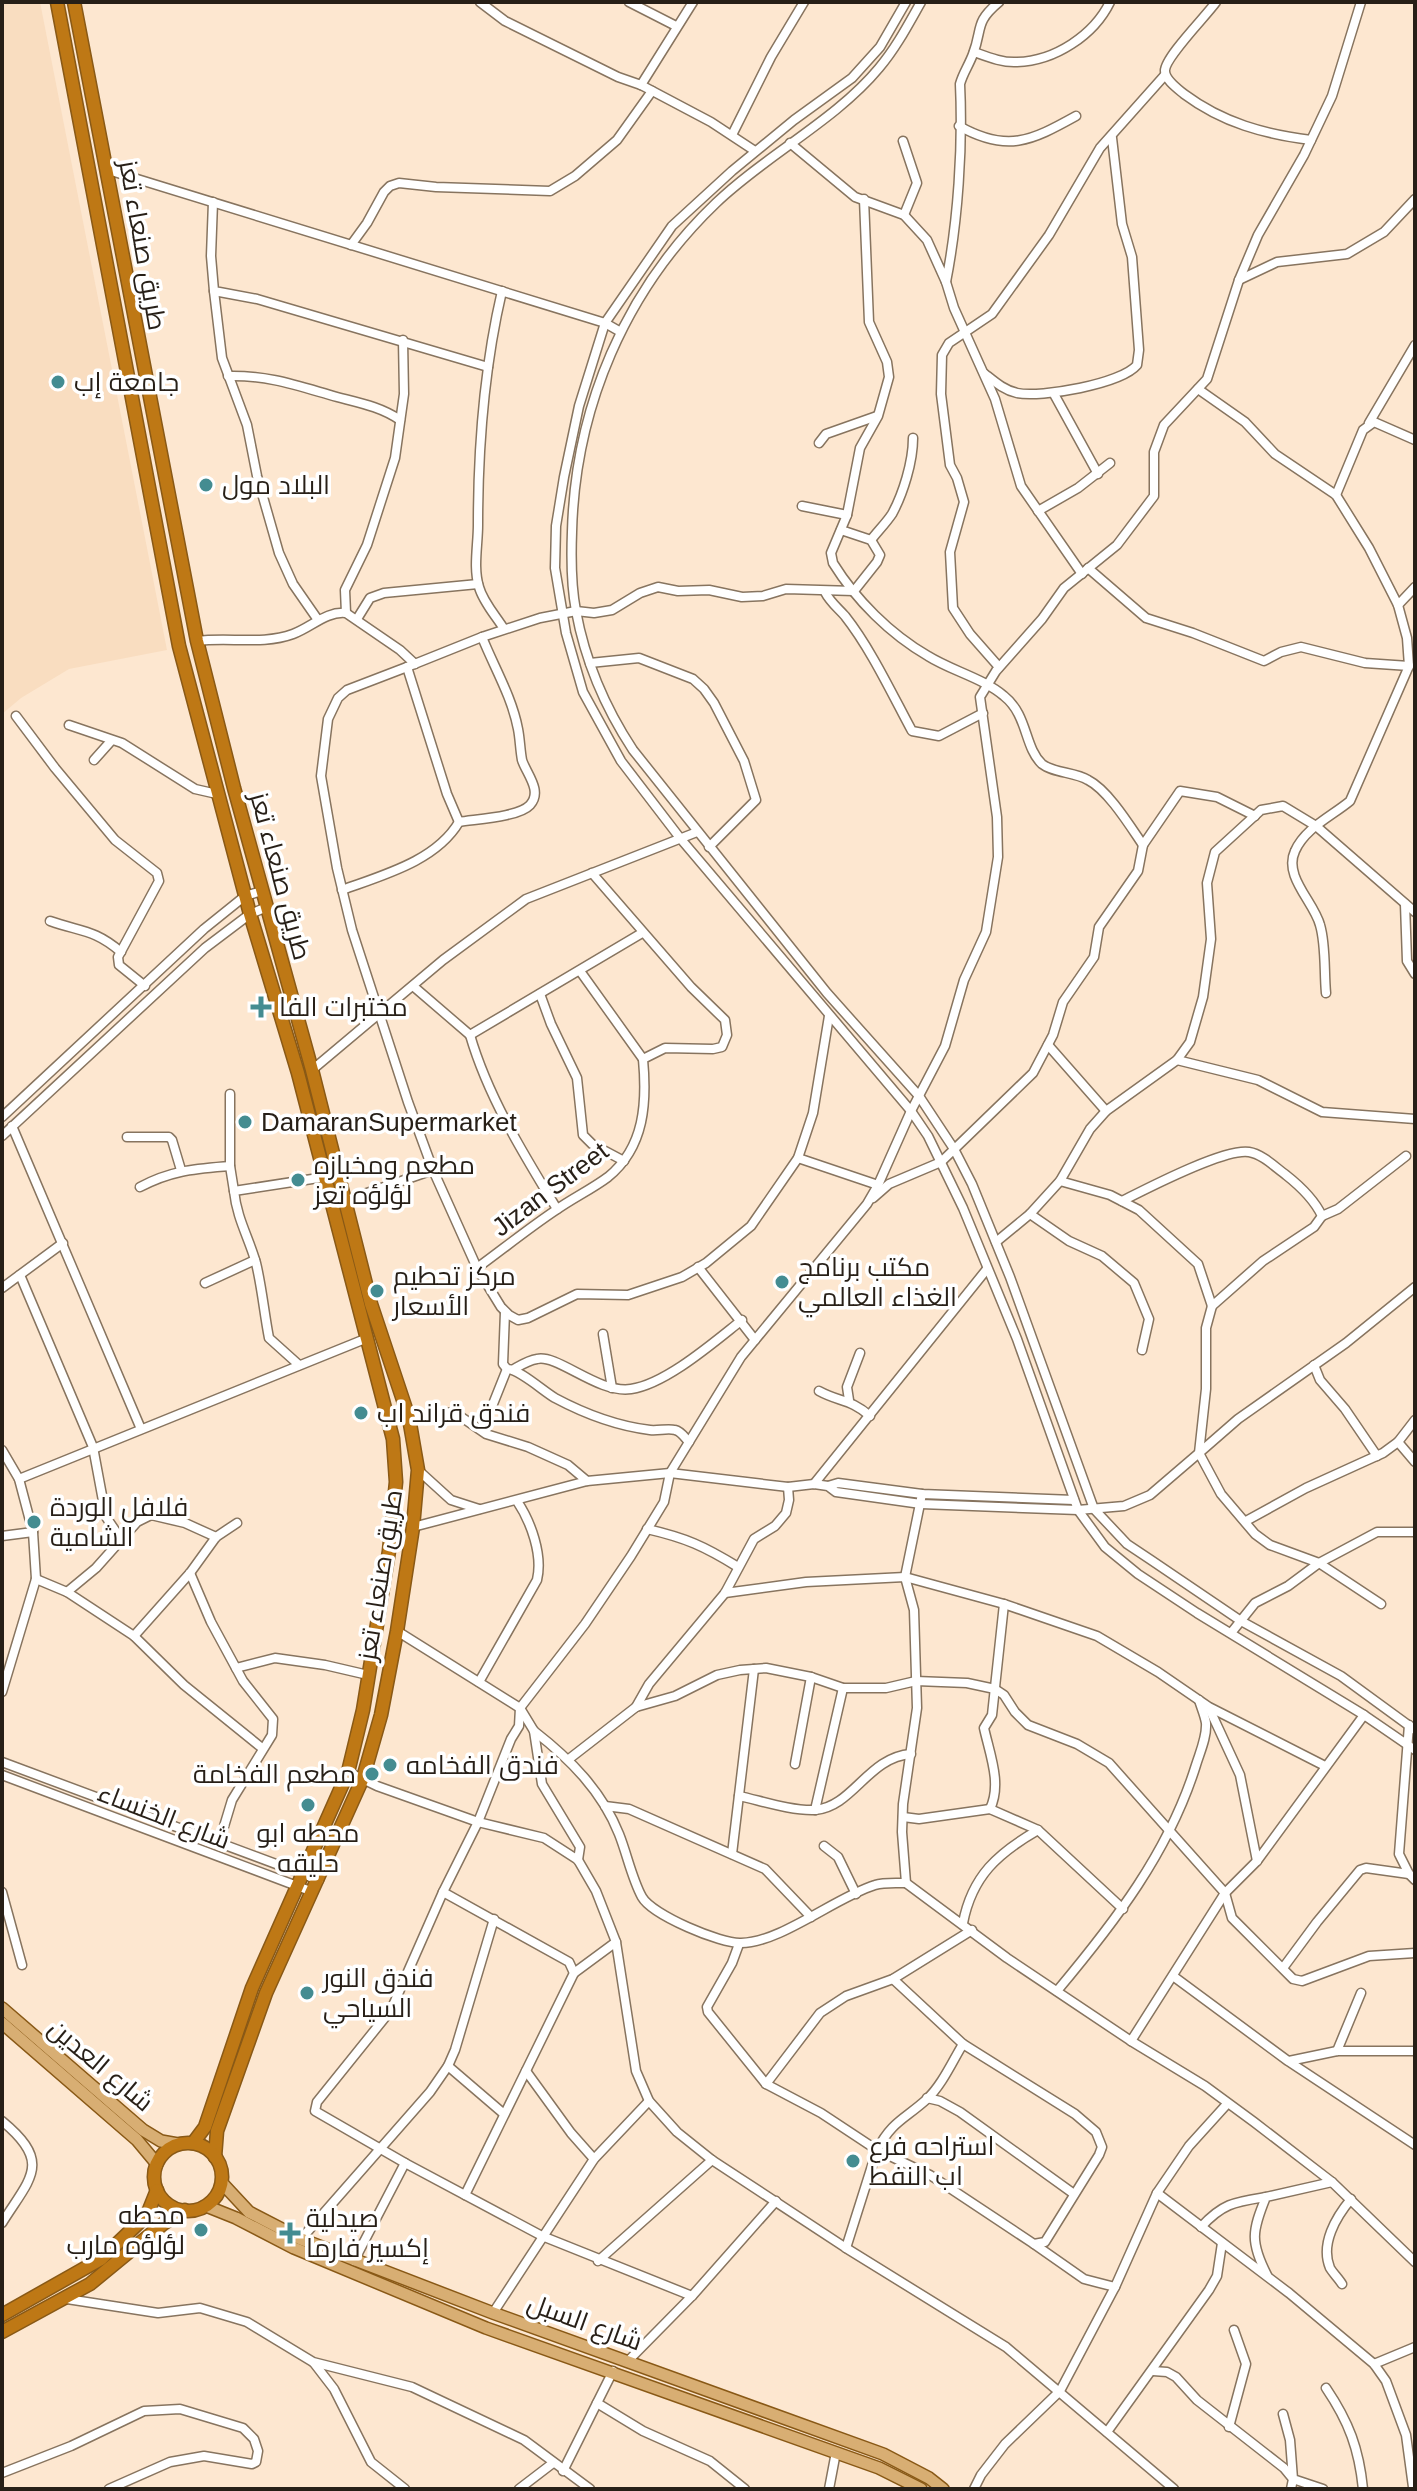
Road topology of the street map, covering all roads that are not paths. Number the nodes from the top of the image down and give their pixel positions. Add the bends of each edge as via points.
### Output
1 (57, 2) edge
2 (74, 2) edge
3 (480, 2) edge
4 (629, 2) edge
5 (693, 2) edge
6 (804, 2) edge
7 (906, 2) edge
8 (921, 2) edge
9 (999, 2) edge
10 (1110, 2) edge
11 (1216, 2) edge
12 (1361, 2) edge
13 (676, 26) junction
14 (974, 52) junction
15 (1165, 75) junction
16 (641, 85) junction
17 (652, 91) junction
18 (1076, 116) dead end
19 (959, 126) junction
20 (732, 135) junction
21 (1112, 138) junction
22 (1311, 140) junction
23 (903, 141) dead end
24 (790, 143) junction
25 (755, 151) junction
26 (108, 170) junction
27 (864, 199) junction
28 (1415, 199) edge
29 (213, 202) junction
30 (904, 215) junction
31 (351, 245) junction
32 (1239, 280) junction
33 (946, 282) junction
34 (214, 291) junction
35 (502, 291) junction
36 (605, 323) junction
37 (619, 331) junction
38 (965, 332) junction
39 (403, 340) junction
40 (1415, 345) edge
41 (488, 367) junction
42 (985, 374) junction
43 (228, 376) junction
44 (1198, 389) junction
45 (1054, 394) junction
46 (878, 416) junction
47 (400, 420) junction
48 (1368, 424) junction
49 (913, 438) dead end
50 (1415, 440) edge
51 (819, 443) dead end
52 (1110, 463) dead end
53 (1098, 474) junction
54 (1336, 495) junction
55 (802, 506) dead end
56 (1038, 511) junction
57 (847, 515) junction
58 (841, 530) junction
59 (871, 540) junction
60 (1085, 571) junction
61 (478, 584) junction
62 (1415, 587) edge
63 (854, 591) junction
64 (825, 592) junction
65 (1398, 605) junction
66 (576, 611) junction
67 (346, 613) junction
68 (562, 613) junction
69 (357, 619) junction
70 (318, 620) junction
71 (504, 629) junction
72 (482, 637) junction
73 (197, 641) junction
74 (590, 663) junction
75 (411, 666) junction
76 (1409, 666) junction
77 (999, 667) junction
78 (985, 685) junction
79 (983, 713) junction
80 (16, 716) dead end
81 (69, 725) dead end
82 (111, 741) junction
83 (94, 760) dead end
84 (217, 794) junction
85 (1255, 816) junction
86 (459, 822) junction
87 (1316, 826) junction
88 (697, 832) junction
89 (680, 838) junction
90 (1143, 845) junction
91 (709, 847) junction
92 (592, 873) junction
93 (342, 890) junction
94 (262, 891) junction
95 (245, 896) junction
96 (1405, 904) junction
97 (267, 907) junction
98 (1415, 912) edge
99 (250, 914) junction
100 (50, 921) dead end
101 (642, 933) junction
102 (121, 952) junction
103 (580, 971) junction
104 (1415, 974) edge
105 (145, 986) junction
106 (413, 986) junction
107 (1326, 993) dead end
108 (540, 994) junction
109 (379, 1016) junction
110 (829, 1016) junction
111 (470, 1035) junction
112 (1048, 1045) junction
113 (643, 1059) junction
114 (1177, 1060) junction
115 (312, 1070) junction
116 (230, 1094) dead end
117 (919, 1096) junction
118 (911, 1111) junction
119 (1106, 1111) junction
120 (2, 1117) edge
121 (1415, 1119) edge
122 (12, 1126) junction
123 (2, 1136) edge
124 (127, 1137) dead end
125 (954, 1149) junction
126 (1406, 1156) dead end
127 (798, 1158) junction
128 (624, 1161) junction
129 (941, 1162) junction
130 (230, 1166) junction
131 (181, 1170) junction
132 (433, 1170) junction
133 (325, 1177) junction
134 (1060, 1181) junction
135 (878, 1185) junction
136 (140, 1187) dead end
137 (234, 1191) junction
138 (344, 1201) junction
139 (1122, 1201) junction
140 (867, 1204) junction
141 (557, 1209) junction
142 (1030, 1214) junction
143 (1322, 1216) junction
144 (996, 1242) junction
145 (63, 1243) junction
146 (255, 1260) junction
147 (698, 1267) junction
148 (477, 1268) junction
149 (987, 1269) junction
150 (20, 1275) junction
151 (205, 1283) dead end
152 (1415, 1287) edge
153 (2, 1288) edge
154 (1212, 1306) junction
155 (505, 1312) junction
156 (742, 1320) junction
157 (603, 1334) dead end
158 (365, 1339) junction
159 (755, 1340) junction
160 (1142, 1350) dead end
161 (860, 1353) dead end
162 (299, 1365) junction
163 (1314, 1365) junction
164 (511, 1369) junction
165 (612, 1388) junction
166 (819, 1391) dead end
167 (849, 1400) junction
168 (493, 1404) dead end
169 (870, 1416) junction
170 (409, 1418) junction
171 (1415, 1420) edge
172 (141, 1429) junction
173 (689, 1442) junction
174 (1398, 1442) junction
175 (93, 1447) junction
176 (2, 1450) edge
177 (1199, 1453) junction
178 (1377, 1456) junction
179 (1415, 1462) edge
180 (418, 1470) junction
181 (670, 1473) junction
182 (19, 1479) junction
183 (587, 1481) junction
184 (814, 1484) junction
185 (828, 1486) junction
186 (788, 1487) junction
187 (922, 1494) junction
188 (517, 1501) junction
189 (921, 1504) junction
190 (1076, 1505) junction
191 (1094, 1509) junction
192 (481, 1510) junction
193 (1246, 1521) junction
194 (237, 1523) dead end
195 (413, 1527) junction
196 (647, 1529) junction
197 (33, 1532) junction
198 (1413, 1534) edge
199 (2, 1536) edge
200 (216, 1537) junction
201 (121, 1539) junction
202 (389, 1551) junction
203 (409, 1553) junction
204 (1319, 1563) junction
205 (738, 1567) junction
206 (190, 1573) junction
207 (905, 1577) junction
208 (36, 1579) junction
209 (67, 1592) junction
210 (725, 1593) junction
211 (1004, 1604) junction
212 (1381, 1604) dead end
213 (1241, 1621) junction
214 (397, 1631) junction
215 (1231, 1633) junction
216 (134, 1636) junction
217 (236, 1668) junction
218 (754, 1669) junction
219 (368, 1675) junction
220 (811, 1677) junction
221 (916, 1681) junction
222 (479, 1682) junction
223 (843, 1688) junction
224 (995, 1689) junction
225 (2, 1692) edge
226 (1199, 1699) junction
227 (636, 1707) junction
228 (1209, 1707) junction
229 (520, 1708) junction
230 (1364, 1715) junction
231 (1412, 1728) edge
232 (534, 1731) junction
233 (1406, 1744) junction
234 (262, 1748) junction
235 (1415, 1750) edge
236 (911, 1754) junction
237 (569, 1759) junction
238 (2, 1762) edge
239 (795, 1764) dead end
240 (1325, 1766) junction
241 (348, 1772) junction
242 (2, 1775) edge
243 (363, 1778) junction
244 (739, 1796) junction
245 (605, 1806) junction
246 (990, 1809) junction
247 (815, 1810) junction
248 (903, 1817) junction
249 (478, 1822) junction
250 (1170, 1829) junction
251 (1038, 1830) junction
252 (219, 1843) junction
253 (824, 1846) dead end
254 (732, 1854) junction
255 (578, 1860) junction
256 (1257, 1861) junction
257 (302, 1874) junction
258 (1412, 1877) edge
259 (906, 1883) junction
260 (316, 1886) junction
261 (296, 1887) junction
262 (2, 1892) edge
263 (443, 1892) junction
264 (1225, 1893) junction
265 (856, 1894) junction
266 (1123, 1909) junction
267 (811, 1917) junction
268 (494, 1919) junction
269 (963, 1923) junction
270 (972, 1930) junction
271 (616, 1942) junction
272 (739, 1944) junction
273 (1415, 1953) edge
274 (22, 1965) dead end
275 (1283, 1968) junction
276 (574, 1973) junction
277 (1173, 1976) junction
278 (893, 1979) junction
279 (1057, 1991) junction
280 (1361, 1993) dead end
281 (2, 2008) edge
282 (2, 2023) edge
283 (1131, 2041) junction
284 (963, 2044) junction
285 (1337, 2051) junction
286 (1415, 2051) edge
287 (1288, 2061) junction
288 (448, 2066) junction
289 (526, 2071) junction
290 (766, 2084) junction
291 (927, 2098) junction
292 (649, 2101) junction
293 (1227, 2104) junction
294 (504, 2114) junction
295 (2, 2121) edge
296 (193, 2143) junction
297 (178, 2144) junction
298 (1415, 2145) edge
299 (382, 2150) junction
300 (877, 2150) junction
301 (215, 2157) junction
302 (594, 2159) junction
303 (712, 2160) junction
304 (405, 2163) junction
305 (157, 2164) junction
306 (1332, 2182) junction
307 (222, 2183) junction
308 (157, 2190) junction
309 (1157, 2193) junction
310 (1074, 2194) junction
311 (465, 2195) junction
312 (1266, 2197) junction
313 (1351, 2199) junction
314 (776, 2201) junction
315 (206, 2206) junction
316 (185, 2210) junction
317 (2, 2223) edge
318 (1201, 2227) junction
319 (542, 2236) junction
320 (301, 2239) junction
321 (1222, 2243) junction
322 (1034, 2244) junction
323 (846, 2248) junction
324 (354, 2261) junction
325 (598, 2261) junction
326 (1415, 2262) edge
327 (1269, 2279) junction
328 (1342, 2284) dead end
329 (1115, 2287) junction
330 (692, 2296) junction
331 (66, 2298) junction
332 (493, 2313) junction
333 (2, 2315) edge
334 (1234, 2330) dead end
335 (2, 2332) edge
336 (1415, 2347) edge
337 (628, 2361) junction
338 (313, 2362) junction
339 (1374, 2364) junction
340 (613, 2371) junction
341 (1153, 2371) junction
342 (1326, 2388) dead end
343 (1060, 2391) junction
344 (597, 2403) junction
345 (1283, 2414) dead end
346 (1229, 2427) junction
347 (1107, 2432) junction
348 (836, 2452) junction
349 (553, 2463) junction
350 (563, 2471) junction
351 (2, 2473) edge
352 (1293, 2479) junction
353 (1413, 2487) edge
354 (109, 2489) edge
355 (405, 2489) edge
356 (519, 2489) edge
357 (590, 2489) edge
358 (745, 2489) edge
359 (829, 2489) edge
360 (921, 2489) edge
361 (943, 2489) edge
362 (974, 2489) edge
363 (1174, 2489) edge
364 (1291, 2489) edge
365 (1323, 2489) edge
366 (1363, 2489) edge

1 - 84 highway, طريق صنعاء تعز via 179,646
2 - 26 highway, طريق صنعاء تعز
3 - 16 street via 505,21
4 - 13 street
5 - 13 street
6 - 20 street
7 - 25 street via 880,47 852,78
8 - 24 street via 878,69
9 - 14 street via 979,25
10 - 14 street via 1090,32 1040,59 1016,62
11 - 15 street via 1171,58
12 - 22 street via 1332,96
13 - 16 street
14 - 19 street via 960,84
15 - 21 street
15 - 22 street via 1205,110 1237,125
16 - 17 street
17 - 20 street
17 - 31 street via 617,140 550,191 399,183 384,192
18 - 19 street via 1043,135 1018,140 983,140
19 - 33 street via 957,205
20 - 25 street
21 - 38 street via 1100,148 1049,235 992,314
21 - 45 street via 1122,224 1132,257 1137,365 1127,374
22 - 32 street
23 - 30 street via 917,183
24 - 27 street via 840,187
24 - 37 street via 682,238
25 - 36 street via 672,226
26 - 29 street
26 - 73 highway, طريق صنعاء تعز
27 - 30 street
27 - 46 street via 869,322 889,377
28 - 32 street via 1384,232 1347,254 1277,262
29 - 31 street
29 - 34 street
30 - 33 street via 927,240
31 - 35 street
32 - 44 street via 1207,379
33 - 38 street
34 - 39 street
34 - 43 street
35 - 36 street
35 - 41 street
36 - 37 street
36 - 68 street via 579,406 556,526
37 - 66 street via 592,398 578,454 571,567
38 - 42 street
38 - 77 street via 942,355 950,465 964,502 950,552 953,608
39 - 41 street
39 - 47 street
40 - 48 street
41 - 61 street via 477,488
42 - 45 street via 1019,393
42 - 56 street via 1021,486
43 - 47 street via 293,383 371,405
43 - 70 street via 247,425 279,553
44 - 54 street via 1245,422 1275,454
44 - 60 street via 1164,425 1154,452 1154,496 1117,545
45 - 53 street
46 - 51 street via 826,434
46 - 57 street via 860,448
47 - 67 street via 378,516 345,590
48 - 50 street
48 - 54 street
49 - 59 street via 898,502
52 - 53 street
53 - 56 street
54 - 65 street
55 - 57 street
56 - 60 street
57 - 58 street
58 - 59 street
58 - 63 street via 831,553 833,563
59 - 63 street via 880,555
60 - 76 street via 1146,618 1264,661 1301,647 1365,663
60 - 77 street via 1064,588
61 - 69 street via 384,593 370,598
61 - 71 street
62 - 65 street
63 - 64 street
63 - 78 street via 874,615 928,656
64 - 66 street via 786,589 742,597 658,587 612,610
64 - 79 street via 912,731 939,736
65 - 76 street
66 - 68 street
66 - 74 street
67 - 69 street
67 - 70 street
68 - 71 street
68 - 89 street via 583,692 621,761
69 - 75 street
70 - 73 street via 274,639
71 - 72 street
72 - 75 street
72 - 86 street via 511,705 534,800 517,813
73 - 94 highway, طريق صنعاء تعز
74 - 88 street via 616,723
74 - 91 street via 639,658 693,679 714,703 744,761 756,800
75 - 86 street
75 - 93 street via 347,690 328,719 321,776
76 - 87 street via 1350,801
77 - 78 street
78 - 79 street via 980,697
78 - 90 street via 1017,710 1043,765 1090,780
79 - 117 street via 998,857 986,932 964,980 945,1046
80 - 102 street via 115,840 157,873 159,881
81 - 82 street
82 - 83 street
82 - 84 street via 195,789
84 - 95 highway, طريق صنعاء تعز
85 - 87 street via 1283,806
85 - 90 street via 1217,797 1180,791
85 - 114 street via 1215,852 1207,883 1211,939 1203,997 1190,1042
86 - 93 street via 450,838 432,852
87 - 96 street
87 - 107 street via 1294,852 1293,871 1320,925
88 - 89 street
88 - 91 street
89 - 92 street
89 - 110 street
90 - 112 street via 1138,871 1099,927 1094,957 1063,1002
91 - 117 street
92 - 101 street
92 - 106 street via 526,899
93 - 109 street
94 - 95 street
94 - 97 highway, طريق صنعاء تعز
95 - 99 highway, طريق صنعاء تعز
95 - 105 street
96 - 98 street
96 - 104 street via 1407,961
97 - 99 street
97 - 115 highway, طريق صنعاء تعز
99 - 122 street via 186,965
99 - 133 highway, طريق صنعاء تعز
100 - 102 street via 89,930
101 - 103 street
101 - 113 street via 725,1020 727,1035 722,1047 665,1048
102 - 105 street via 119,965
103 - 108 street
103 - 113 street
105 - 120 street
106 - 109 street
106 - 111 street
108 - 111 street
108 - 128 street via 577,1078 583,1135
109 - 115 street
109 - 132 street
110 - 118 street
110 - 127 street via 813,1113
111 - 141 street via 478,1062
112 - 119 street
112 - 125 street via 1033,1073
113 - 128 street, Jizan Street via 646,1099 634,1146
114 - 119 street
114 - 121 street via 1258,1080 1322,1112
115 - 138 highway, طريق صنعاء تعز
116 - 130 street
117 - 118 street
117 - 125 street
118 - 129 street
118 - 135 street
119 - 134 street
122 - 123 street
122 - 145 street
124 - 131 street via 169,1137
125 - 129 street
125 - 144 street
126 - 143 street
127 - 135 street
127 - 147 street via 751,1226
128 - 141 street, Jizan Street
129 - 140 street via 889,1184
129 - 149 street
130 - 131 street
130 - 137 street
131 - 136 street
132 - 138 street
132 - 148 street
133 - 137 street
133 - 158 highway, طريق صنعاء تعز
134 - 139 street
134 - 142 street
135 - 140 street
137 - 146 street
138 - 170 highway, طريق صنعاء تعز
139 - 143 street via 1230,1154 1248,1152 1288,1177
139 - 154 street via 1198,1264
140 - 159 street
141 - 148 street, Jizan Street
142 - 144 street
142 - 160 street via 1102,1256 1134,1283 1149,1319
143 - 154 street
144 - 191 street
145 - 150 street
145 - 172 street
146 - 151 street
146 - 162 street via 269,1338
147 - 155 street via 628,1295 577,1294 518,1320
147 - 156 street
148 - 155 street
149 - 169 street
149 - 190 street
150 - 153 street
150 - 175 street
152 - 163 street
154 - 177 street via 1206,1328
155 - 164 street via 503,1364
156 - 159 street
156 - 165 street via 692,1359 648,1384
157 - 165 street
158 - 162 street
158 - 202 highway, طريق صنعاء تعز via 393,1439 396,1482
159 - 173 street
161 - 167 street via 847,1387
162 - 172 street
163 - 177 street
163 - 178 street
164 - 165 street via 540,1358
164 - 168 street
164 - 173 street via 569,1405 619,1425 673,1429
166 - 167 street
167 - 169 street
169 - 184 street
170 - 180 highway, طريق صنعاء تعز
170 - 183 street via 454,1412 486,1434 568,1465
171 - 174 street
172 - 175 street
173 - 181 street
174 - 178 street
174 - 179 street
175 - 182 street
175 - 201 street via 106,1517
176 - 182 street
177 - 191 street via 1150,1495 1124,1506
177 - 193 street via 1221,1494
178 - 193 street
180 - 192 street via 451,1500
180 - 195 highway, طريق صنعاء تعز
181 - 183 street
181 - 186 street
181 - 196 street via 664,1502
182 - 197 street
183 - 188 street
184 - 185 street
184 - 186 street
185 - 187 street
185 - 189 street via 836,1492
186 - 205 street via 786,1513 754,1539
187 - 189 street
187 - 190 street
188 - 192 street
188 - 222 street via 530,1523 539,1572
189 - 190 street
189 - 207 street
190 - 191 street
190 - 215 street via 1105,1547
191 - 213 street via 1127,1544
192 - 195 street
193 - 204 street via 1270,1545
194 - 200 street
195 - 203 highway, طريق صنعاء تعز
196 - 205 street via 684,1537
196 - 229 street via 585,1624
197 - 199 street
197 - 208 street
198 - 204 street via 1377,1532
200 - 201 street via 151,1515
200 - 206 street
201 - 209 street
202 - 203 highway
202 - 219 highway, طريق صنعاء تعز
203 - 214 highway, طريق صنعاء تعز
204 - 212 street
204 - 213 street via 1255,1603
205 - 210 street
206 - 216 street
206 - 217 street
207 - 210 street
207 - 211 street
207 - 221 street via 914,1610
208 - 209 street
208 - 225 street
209 - 216 street
210 - 227 street
211 - 224 street
211 - 226 street via 1097,1636
213 - 215 street
213 - 231 street via 1341,1676
214 - 222 street
214 - 243 highway, طريق صنعاء تعز
215 - 230 street
216 - 234 street
217 - 219 street via 275,1658
217 - 234 street via 273,1719 272,1735
218 - 220 street
218 - 227 street via 717,1675 675,1696
218 - 244 street
219 - 241 highway, طريق صنعاء تعز
220 - 223 street
220 - 239 street
221 - 223 street via 886,1688
221 - 224 street
221 - 236 street
222 - 229 street
223 - 247 street
224 - 246 street via 992,1715 984,1728 996,1782
224 - 250 street via 1028,1725 1109,1763
226 - 228 street
226 - 250 street via 1205,1736
227 - 237 street
228 - 240 street
228 - 256 street via 1240,1775
229 - 232 street
229 - 249 street via 519,1726
230 - 233 street
230 - 240 street
231 - 233 street
232 - 237 street
232 - 255 street via 542,1784 580,1847
233 - 235 street
233 - 258 street via 1399,1854
234 - 252 street via 232,1800
236 - 247 street via 889,1758 836,1803
236 - 248 street
237 - 245 street
238 - 252 street, شارع الخنساء
240 - 256 street
241 - 243 street
241 - 257 highway, طريق صنعاء تعز
242 - 261 street, شارع الخنساء
243 - 249 street
243 - 260 highway, طريق صنعاء تعز
244 - 247 street
244 - 254 street
245 - 254 street via 629,1809
245 - 272 street via 643,1899 670,1919
246 - 248 street
246 - 251 street
248 - 259 street
249 - 255 street via 544,1838
249 - 263 street
250 - 264 street
250 - 266 street
251 - 266 street
251 - 269 street via 986,1870 973,1888
252 - 257 street, شارع الخنساء
253 - 265 street via 838,1857
254 - 267 street via 765,1869
255 - 271 street
256 - 264 street
257 - 260 street, شارع الخنساء
257 - 261 highway, طريق صنعاء تعز
258 - 275 street via 1360,1870
259 - 265 street via 877,1884
259 - 269 street
260 - 261 street, شارع الخنساء
260 - 301 highway, طريق صنعاء تعز via 266,1993 217,2131
261 - 296 highway, طريق صنعاء تعز via 252,1988 205,2127
262 - 274 street
263 - 268 street
263 - 299 street via 391,2010 317,2102 315,2111
264 - 275 street via 1232,1918
264 - 277 street
265 - 267 street
266 - 279 street
267 - 272 street
268 - 276 street via 569,1962
268 - 288 street
269 - 270 street
270 - 278 street
270 - 279 street
271 - 276 street
271 - 292 street via 633,2056
272 - 290 street via 707,2007
273 - 275 street via 1369,1956 1302,1981
276 - 289 street
277 - 283 street
277 - 287 street
278 - 284 street
278 - 290 street via 846,1996 820,2013
279 - 283 street
280 - 285 street
281 - 297 main road, شارع العدين via 143,2130
282 - 305 main road, شارع العدين via 137,2140
283 - 293 street
284 - 291 street
284 - 310 street via 1096,2132 1102,2147
285 - 286 street
285 - 287 street
287 - 298 street
288 - 294 street
288 - 299 street
289 - 294 street
289 - 302 street
290 - 300 street
291 - 300 street via 895,2123
291 - 310 street via 960,2112
292 - 302 street
292 - 303 street
293 - 306 street
293 - 309 street
294 - 311 street
295 - 317 street via 22,2137 33,2163 29,2184
296 - 297 highway
296 - 301 highway
297 - 305 highway
299 - 304 street
299 - 320 street
300 - 322 street via 930,2175
300 - 323 street
301 - 307 highway
302 - 319 street
303 - 314 street
303 - 325 street
304 - 311 street
304 - 324 street
305 - 308 highway
306 - 312 street
306 - 313 street
307 - 315 highway
307 - 320 main road, شارع السبل via 249,2212
308 - 316 highway via 164,2201
308 - 333 highway via 147,2215 101,2259
309 - 318 street
309 - 329 street
310 - 322 street via 1045,2242
311 - 319 street
312 - 318 street via 1231,2203
312 - 327 street via 1253,2241
313 - 326 street
313 - 328 street via 1340,2213 1328,2249 1330,2267
314 - 323 street
314 - 330 street
315 - 316 highway
315 - 340 main road, شارع السبل via 350,2273 486,2328
316 - 331 highway
318 - 321 street
319 - 325 street
319 - 332 street
320 - 324 main road, شارع السبل
321 - 327 street
321 - 341 street via 1217,2276
322 - 329 street via 1084,2279
323 - 343 street via 1006,2347
324 - 332 main road, شارع السبل
325 - 330 street
327 - 339 street
329 - 343 street
330 - 337 street
331 - 335 highway
331 - 338 street via 158,2313 200,2308 247,2322
332 - 337 main road, شارع السبل
334 - 346 street via 1246,2364
336 - 339 street
337 - 361 main road, شارع السبل via 883,2454
338 - 349 street via 412,2387 524,2440
338 - 355 street via 334,2389 371,2462
339 - 353 street via 1406,2435
340 - 344 street
340 - 348 main road, شارع السبل
341 - 346 street via 1176,2377
341 - 347 street
342 - 366 street via 1347,2421
343 - 347 street
343 - 362 street via 1005,2444
344 - 350 street
344 - 358 street via 633,2426 710,2461
345 - 352 street
346 - 352 street
347 - 363 street
348 - 359 street
348 - 360 main road, شارع السبل
349 - 350 street
349 - 356 street
350 - 357 street
351 - 354 street via 144,2411 180,2409 243,2428 258,2451 252,2464 204,2456 170,2462
352 - 364 street
352 - 365 street

